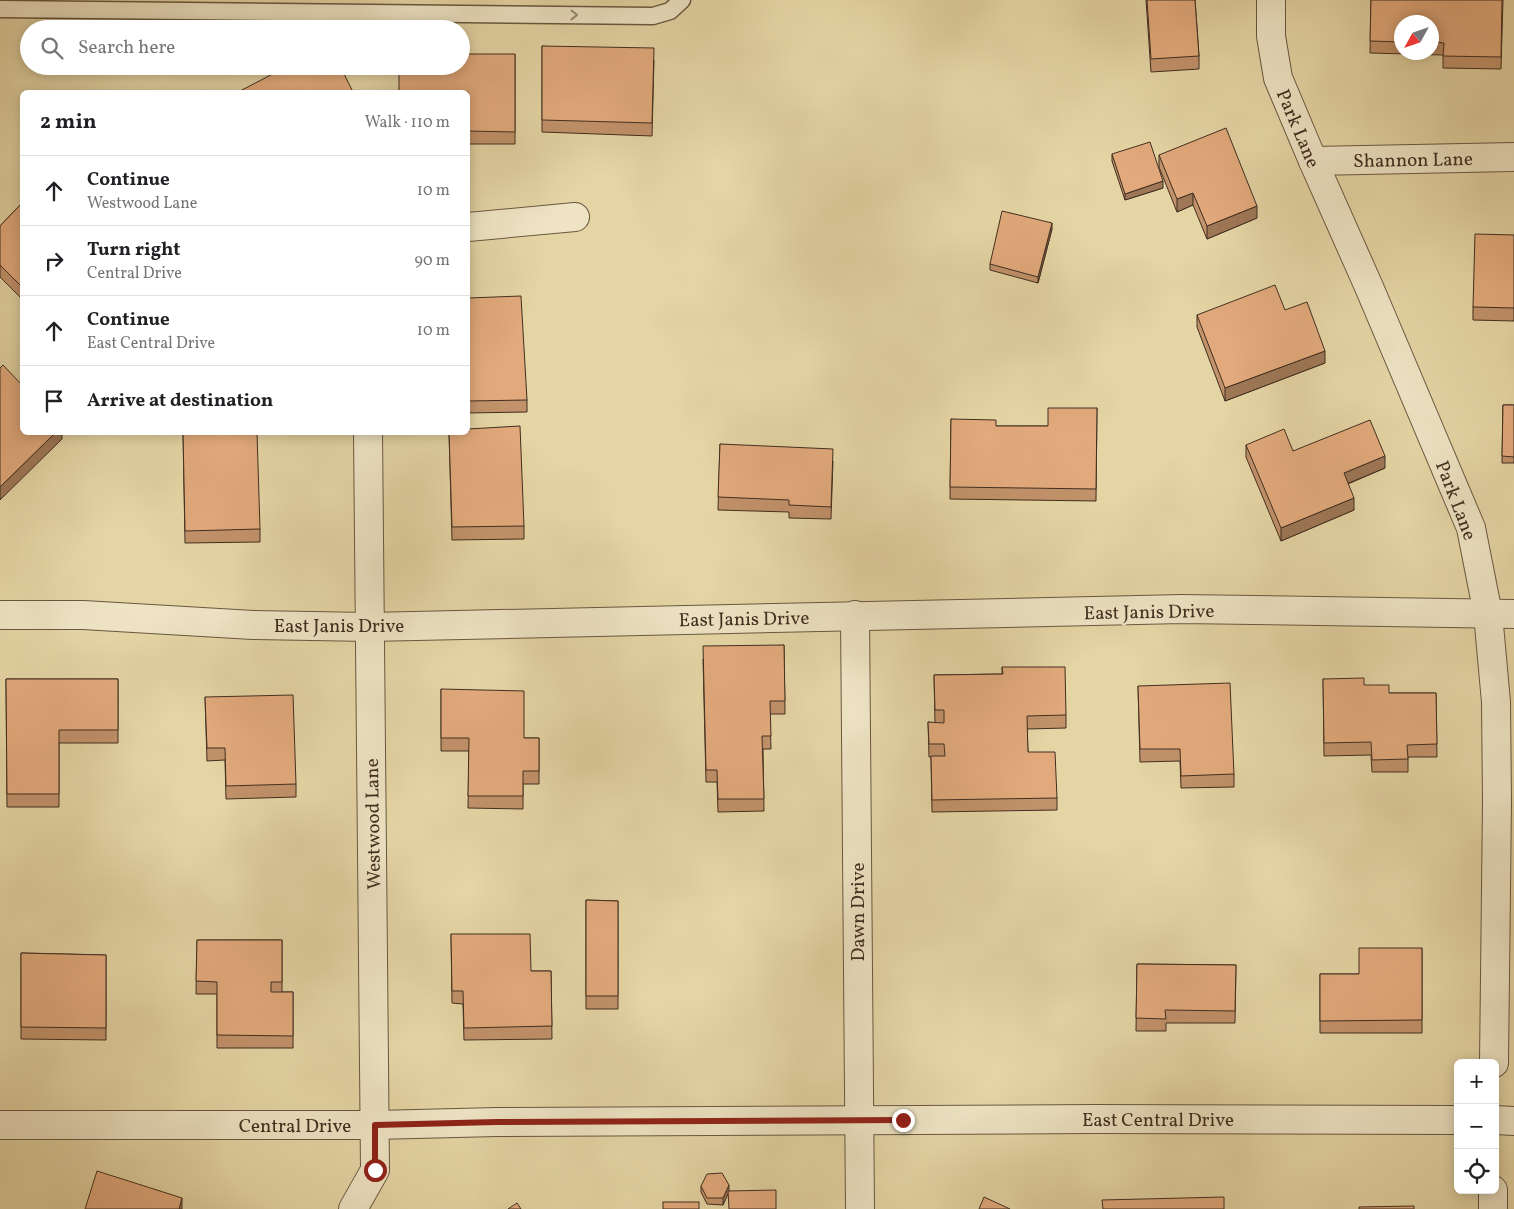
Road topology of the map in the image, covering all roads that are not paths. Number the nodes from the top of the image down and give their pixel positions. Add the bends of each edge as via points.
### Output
1 (682, 0) edge
2 (1271, 0) edge
3 (0, 9) edge
4 (1514, 157) edge
5 (1313, 161) junction
6 (575, 217) dead end
7 (470, 227) edge
8 (368, 435) edge
9 (1501, 614) edge
10 (0, 615) edge
11 (855, 615) junction
12 (369, 627) junction
13 (1494, 1059) edge
14 (1454, 1120) edge
15 (1499, 1120) edge
16 (859, 1121) junction
17 (1514, 1121) edge
18 (0, 1125) edge
19 (375, 1125) junction
20 (1493, 1194) edge
21 (353, 1209) edge
22 (860, 1209) edge
23 (1493, 1209) edge

3 -> 1 lane via 652,16 670,11
2 - 5 street, Park Lane via 1278,78
4 - 5 street, Shannon Lane
5 - 9 street, Park Lane via 1471,528
6 - 7 street
8 - 12 street, Westwood Lane
9 - 11 street, East Janis Drive via 1182,609
9 - 13 street, Park Lane via 1496,702
10 - 12 street, East Janis Drive via 82,615 254,625
11 - 12 street, East Janis Drive
11 - 16 street, Dawn Drive
12 - 19 street, Westwood Lane
14 - 16 street, East Central Drive
15 - 17 street
16 - 19 street, Central Drive
16 - 22 street, Dawn Drive
18 - 19 street, Central Drive
19 - 21 street, Westwood Lane via 375,1170
20 - 23 street

